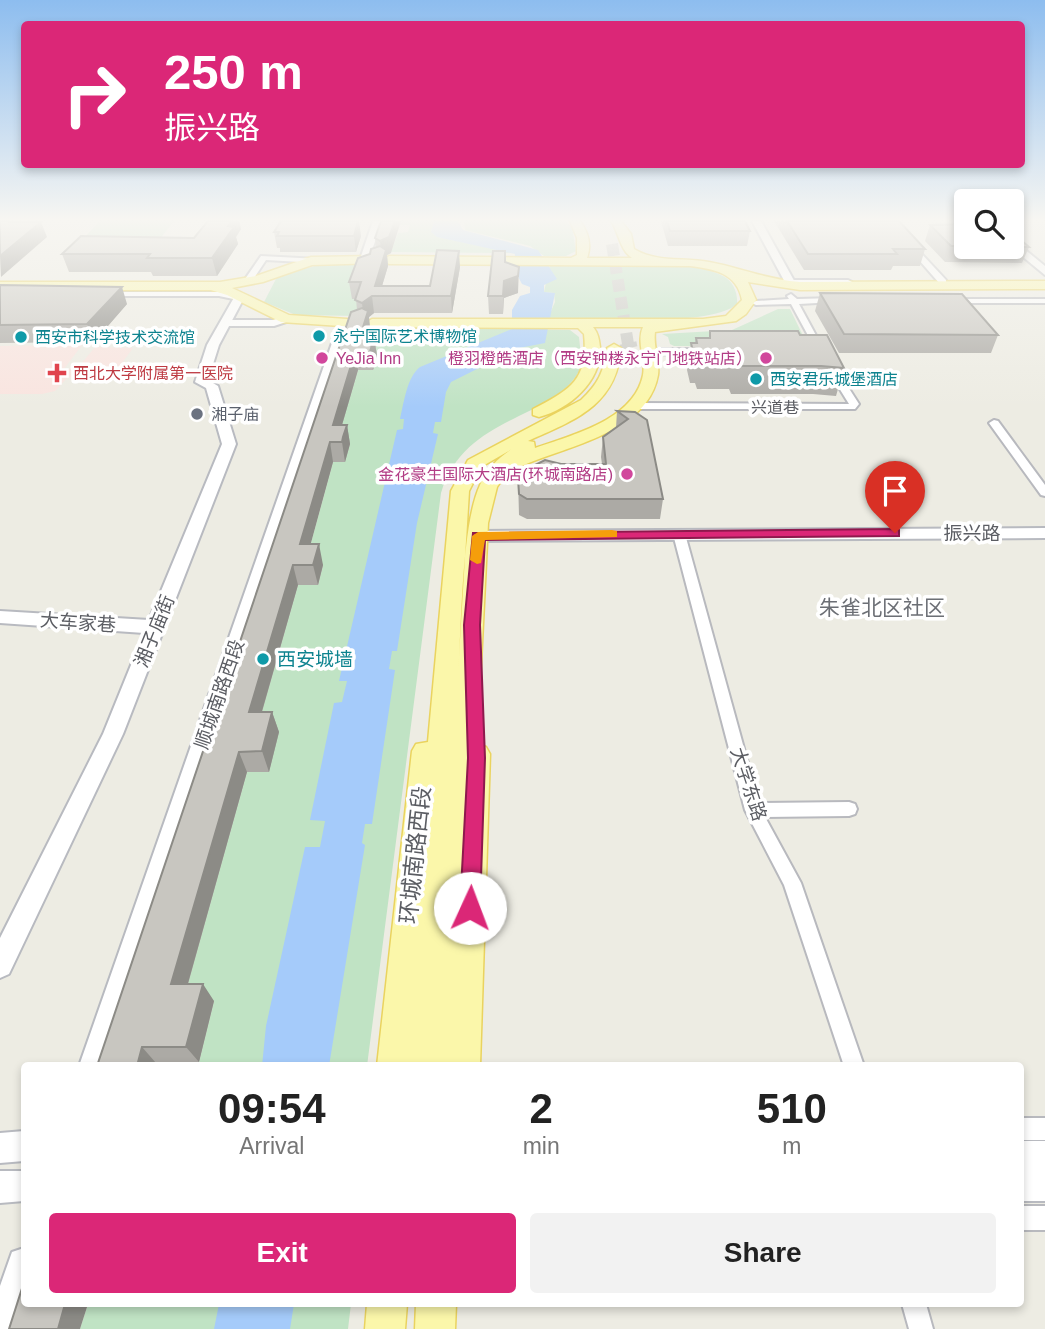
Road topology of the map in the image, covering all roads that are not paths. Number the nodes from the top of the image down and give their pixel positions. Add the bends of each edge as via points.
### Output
1 (253, 283) edge
2 (262, 283) edge
3 (262, 283) edge
4 (744, 283) edge
5 (764, 283) edge
6 (788, 283) edge
7 (926, 283) edge
8 (995, 283) edge
9 (1045, 284) edge
10 (0, 288) edge
11 (792, 291) junction
12 (249, 292) junction
13 (1045, 298) edge
14 (845, 300) edge
15 (938, 300) edge
16 (752, 305) junction
17 (286, 320) junction
18 (224, 323) junction
19 (350, 323) joint
20 (372, 323) dead end
21 (571, 323) junction
22 (691, 323) junction
23 (591, 333) junction
24 (647, 333) junction
25 (621, 348) tunnel mouth
26 (650, 352) junction
27 (716, 352) edge
28 (808, 353) edge
29 (822, 353) junction
30 (634, 406) junction
31 (994, 423) dead end
32 (483, 469) junction
33 (1045, 493) edge
34 (1045, 533) edge
35 (680, 534) junction
36 (478, 536) junction
37 (0, 617) edge
38 (472, 625) junction
39 (156, 627) junction
40 (449, 646) junction
41 (849, 809) dead end
42 (754, 810) junction
43 (0, 965) edge
44 (94, 1062) edge
45 (394, 1062) edge
46 (416, 1062) edge
47 (443, 1062) edge
48 (463, 1062) edge
49 (853, 1062) edge
50 (1024, 1129) edge
51 (1045, 1129) edge
52 (21, 1146) edge
53 (0, 1148) edge
54 (1024, 1156) edge
55 (1045, 1156) edge
56 (21, 1185) edge
57 (1024, 1186) edge
58 (1045, 1186) edge
59 (0, 1187) edge
60 (1024, 1218) edge
61 (1045, 1218) edge
62 (21, 1273) edge
63 (387, 1307) edge
64 (436, 1307) edge
65 (915, 1307) edge
66 (2, 1329) edge
67 (385, 1329) edge
68 (435, 1329) edge
69 (921, 1329) edge

1 - 12 street
2 - 12 main road
3 - 12 main road
4 - 16 main road
5 - 11 main road
6 - 11 street
7 - 11 street
8 - 9 street
9 - 11 main road
10 - 12 street
10 - 12 street
10 - 12 main road
11 - 13 main road
11 - 14 street
11 - 16 main road
11 - 29 street, 兴道巷
12 - 17 main road
12 - 18 street, 湘子庙街
13 - 15 street
16 - 22 main road via 725,319
17 - 18 street
17 - 19 main road
18 - 39 street, 湘子庙街 via 201,382 212,386 229,444
19 - 44 street, 顺城南路西段
20 - 21 main road
21 - 22 main road
21 - 23 main road
22 - 24 main road via 658,326
23 - 24 main road
23 - 32 main road via 592,362 585,381 566,398 505,430
24 - 26 main road
25 - 32 main road, 环城南路西段 via 625,380 610,401
26 - 27 street
26 - 30 main road via 650,377
28 - 29 street
29 - 30 street, 兴道巷 via 852,407
30 - 32 main road via 609,423
31 - 33 street
32 - 36 main road, 环城南路西段
32 - 40 main road, 环城南路西段 via 460,491
34 - 35 street, 振兴路
35 - 36 street, 振兴路
35 - 42 street, 大学东路
36 - 38 main road, 环城南路西段
37 - 39 street, 大车家巷
38 - 47 main road, 环城南路西段
38 - 48 main road, 环城南路西段 via 477,758
39 - 43 street, 湘子庙街 via 113,734
40 - 45 main road, 环城南路西段 via 430,705
40 - 46 main road, 环城南路西段
41 - 42 street
42 - 49 street, 大学东路 via 792,883
50 - 51 street
52 - 53 street
54 - 55 street
56 - 59 street
57 - 58 street
60 - 61 street
62 - 66 street
63 - 67 main road
64 - 68 main road
65 - 69 street

